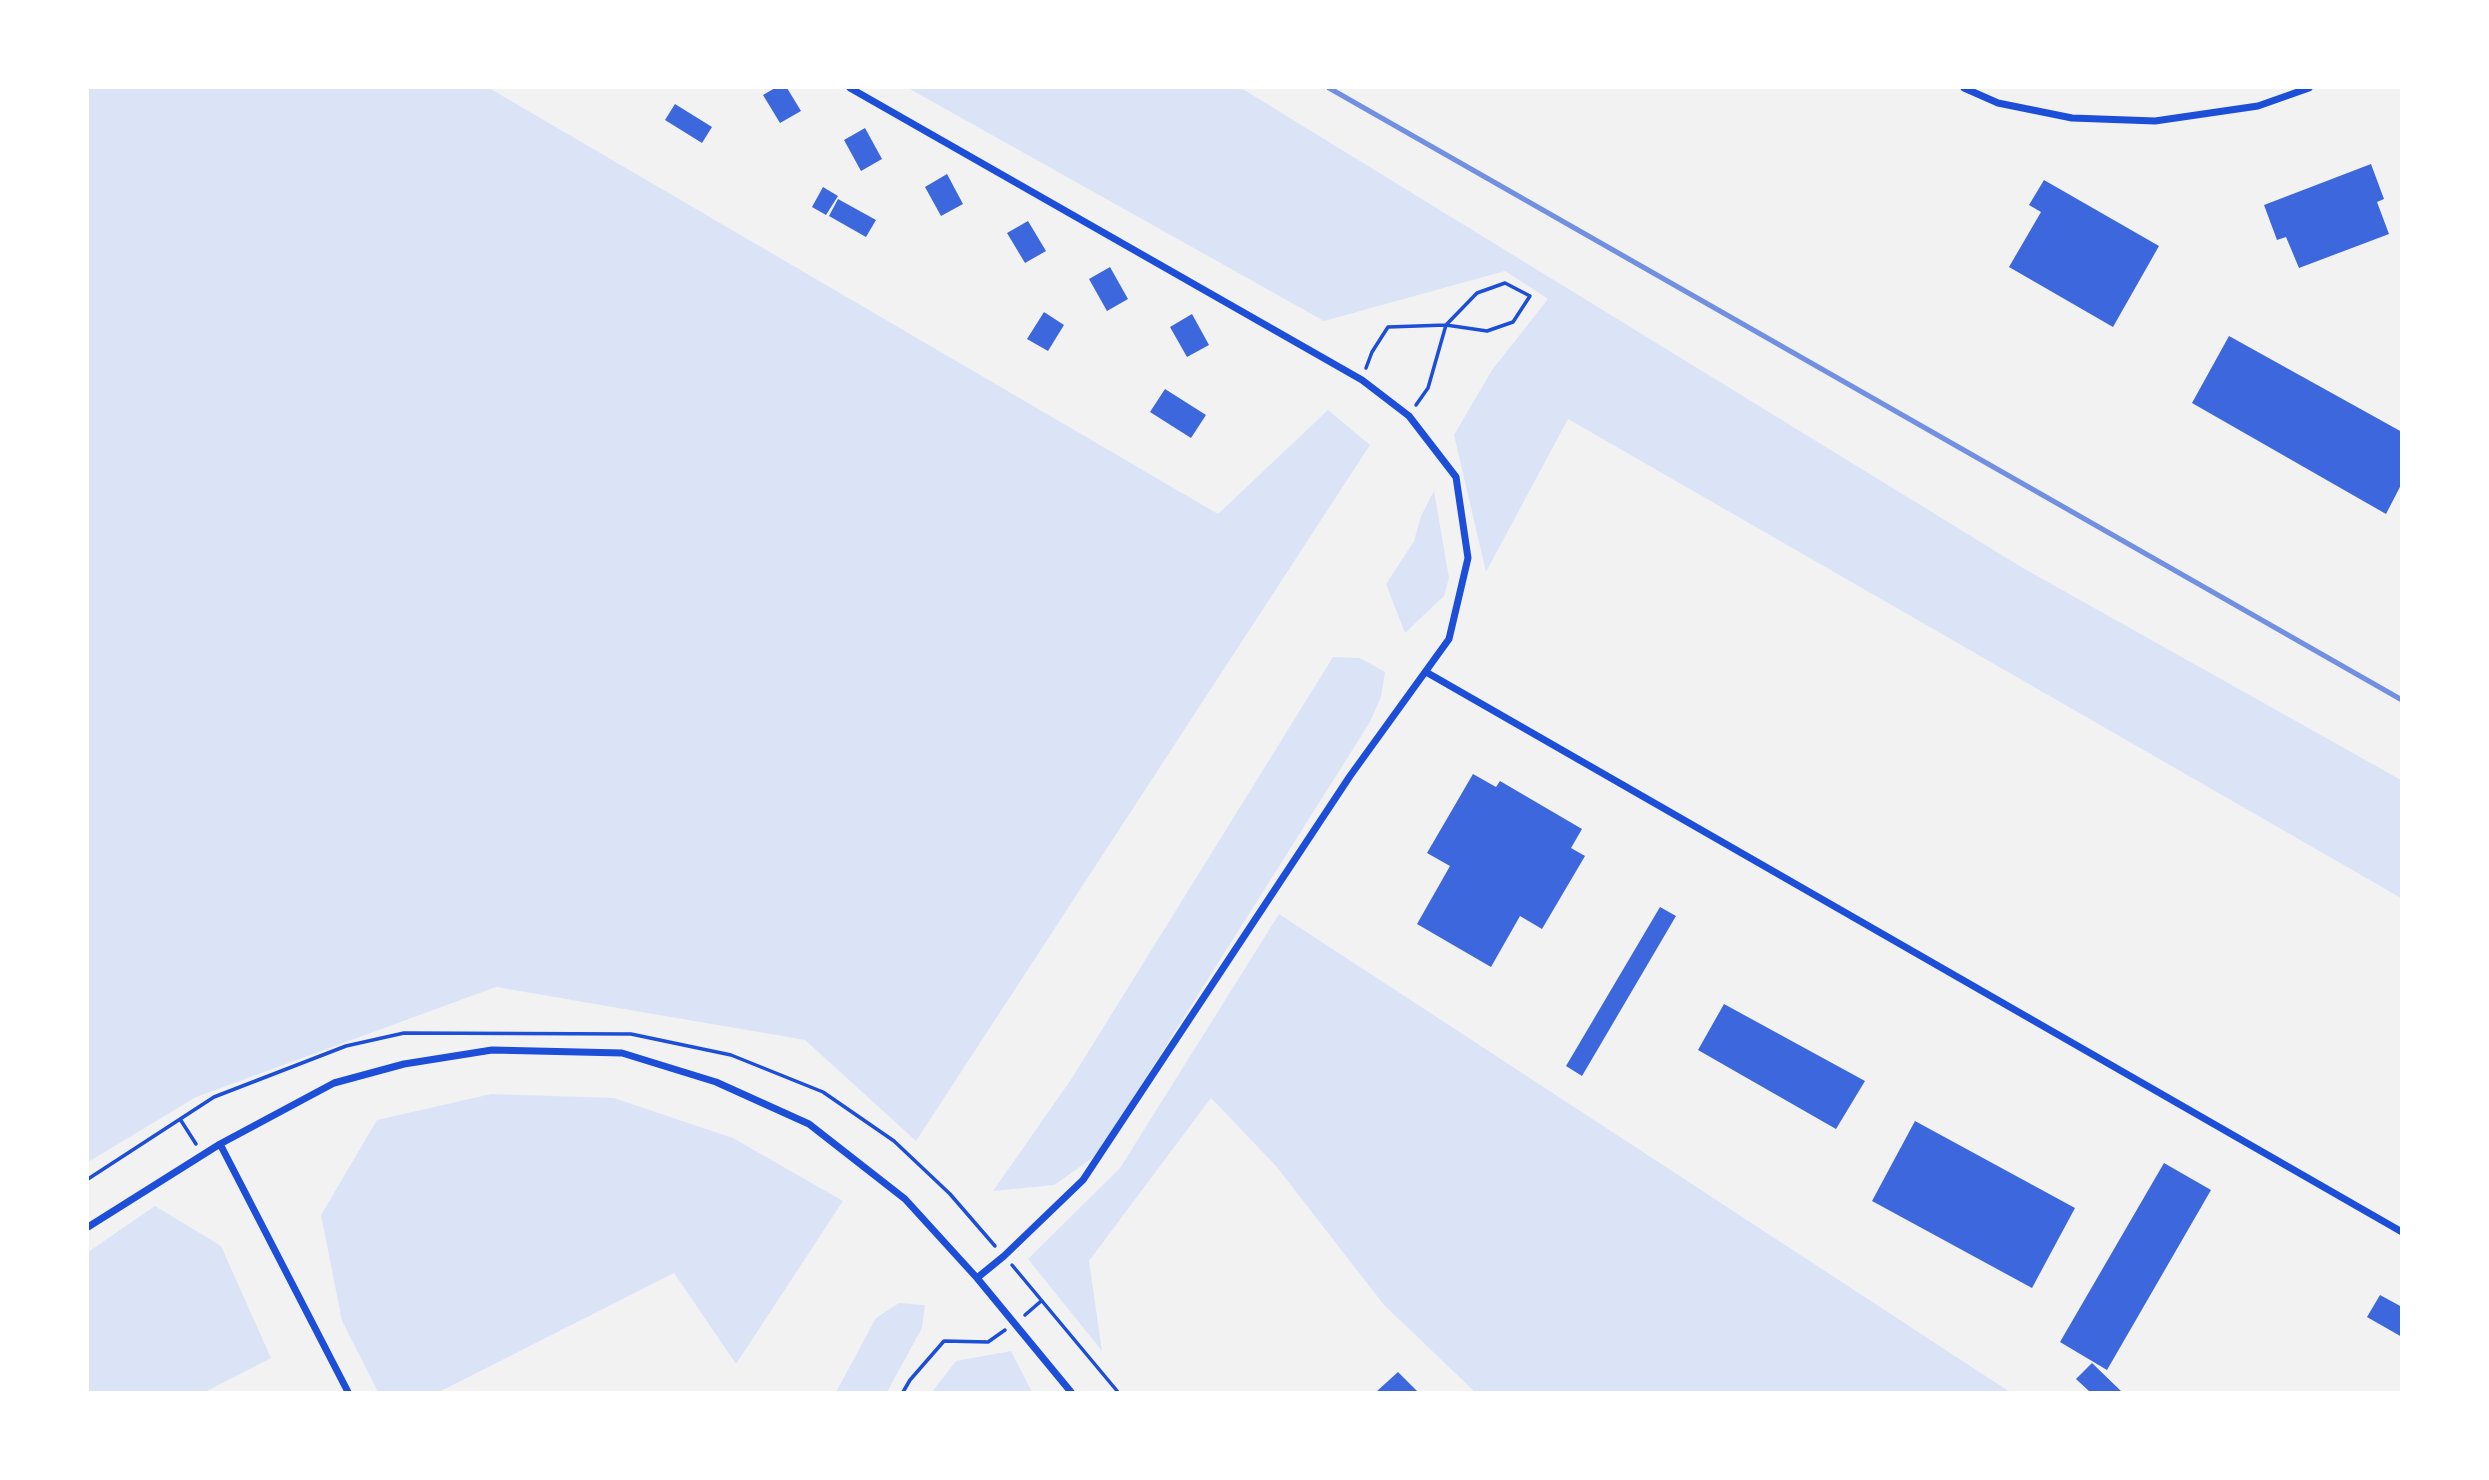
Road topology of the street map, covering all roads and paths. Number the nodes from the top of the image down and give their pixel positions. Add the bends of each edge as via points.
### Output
1 (850, 88) edge
2 (1964, 88) edge
3 (2309, 88) edge
4 (1446, 325) junction
5 (1362, 380) junction
6 (1409, 416) junction
7 (1426, 671) junction
8 (180, 1119) junction
9 (220, 1144) junction
10 (203, 1155) junction
11 (88, 1179) edge
12 (88, 1227) edge
13 (2402, 1233) edge
14 (1004, 1256) junction
15 (977, 1278) junction
16 (1041, 1301) junction
17 (1015, 1323) junction
18 (348, 1392) edge
19 (903, 1392) edge
20 (1071, 1392) edge
21 (1118, 1392) edge

1 - 5 street
2 - 3 street via 1998,103 2072,118 2155,121 2258,106
4 - 4 path via 1477,293 1506,283 1530,296 1513,322 1487,331
4 - 5 path via 1388,327
4 - 6 path via 1428,388
5 - 6 street
6 - 7 street via 1456,477 1468,558 1448,639
7 - 13 street
7 - 14 street via 1342,788 1083,1180
8 - 10 path
8 - 11 path
8 - 14 path via 214,1097 334,1050 404,1033 631,1034 732,1055 823,1092 894,1141 950,1194
9 - 10 street
9 - 15 street via 334,1083 404,1064 492,1050 622,1053 716,1082 809,1124 905,1199
9 - 18 street
10 - 12 street
14 - 15 street
14 - 16 path
15 - 17 street
16 - 17 path
16 - 21 path
17 - 19 path via 988,1342 944,1341
17 - 20 street

